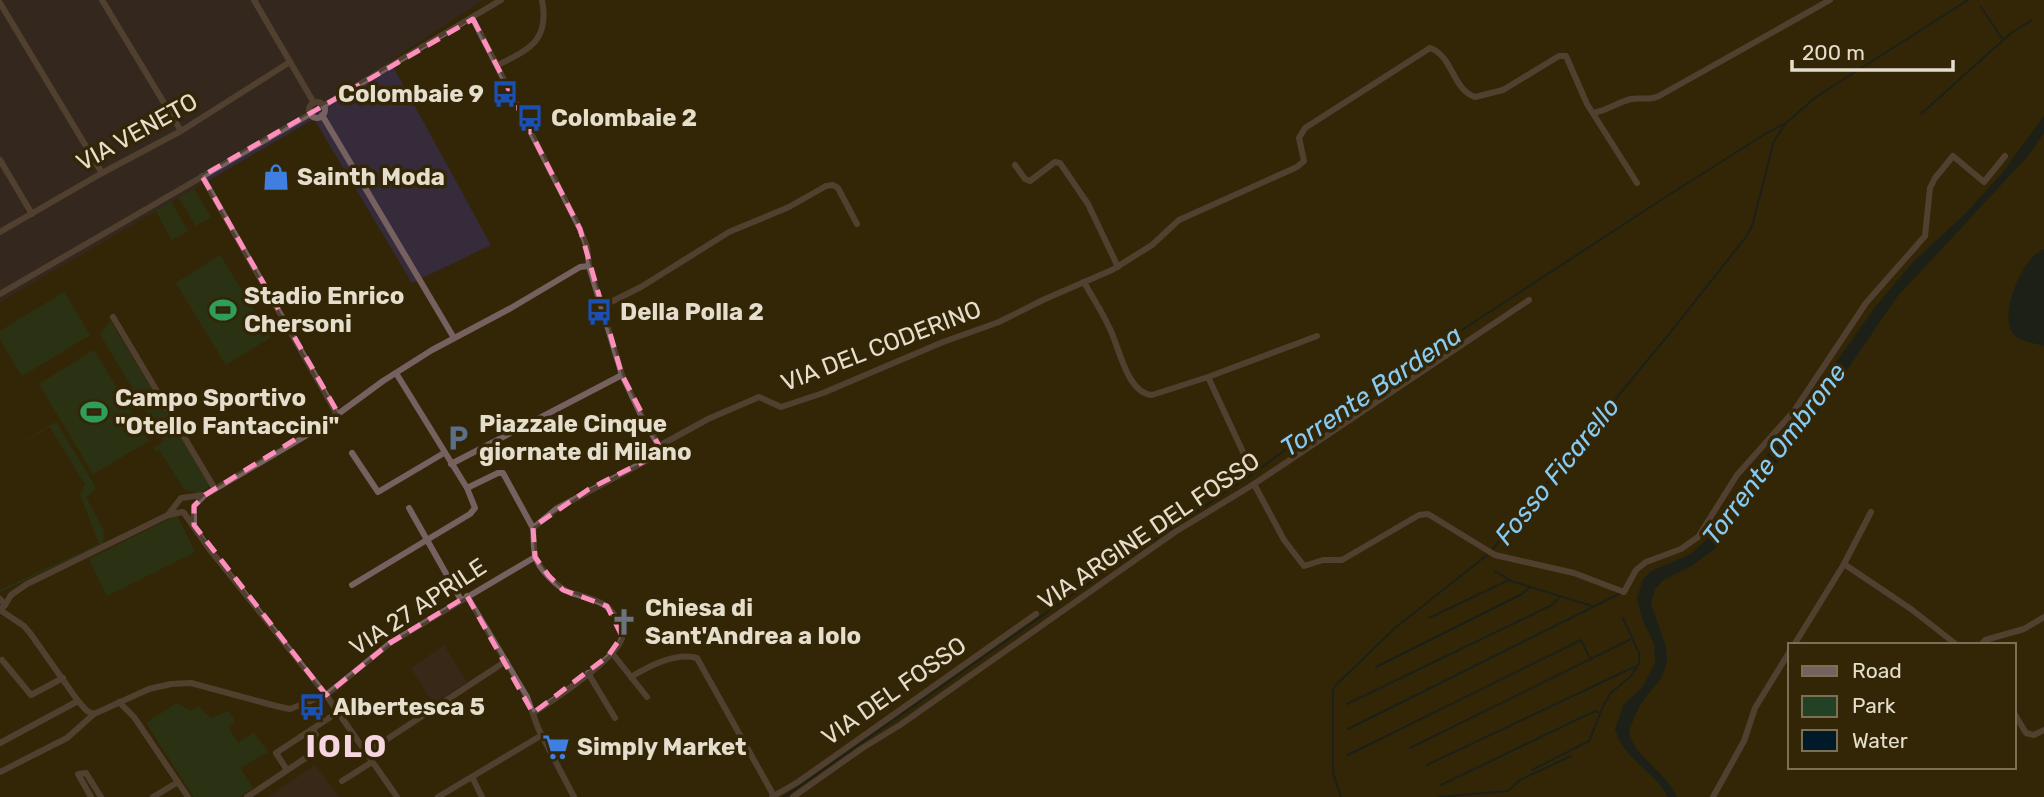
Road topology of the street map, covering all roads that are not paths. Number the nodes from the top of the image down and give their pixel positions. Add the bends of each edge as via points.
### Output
1 (102, 0) edge
2 (254, 0) edge
3 (501, 0) edge
4 (542, 0) edge
5 (1830, 0) edge
6 (0, 3) edge
7 (473, 19) junction
8 (290, 62) junction
9 (498, 65) junction
10 (314, 103) junction
11 (323, 106) junction
12 (1593, 113) junction
13 (310, 114) junction
14 (322, 115) junction
15 (181, 131) junction
16 (2005, 156) dead end
17 (0, 160) edge
18 (1015, 165) dead end
19 (102, 173) junction
20 (202, 176) junction
21 (1637, 183) dead end
22 (32, 214) junction
23 (857, 224) dead end
24 (0, 232) edge
25 (589, 266) junction
26 (1118, 267) junction
27 (1084, 282) junction
28 (0, 294) edge
29 (1529, 300) dead end
30 (603, 306) junction
31 (113, 317) dead end
32 (1317, 336) dead end
33 (454, 338) junction
34 (396, 373) junction
35 (622, 375) junction
36 (1208, 377) junction
37 (337, 414) junction
38 (659, 446) junction
39 (352, 453) dead end
40 (444, 453) junction
41 (451, 464) junction
42 (1250, 467) dead end
43 (1254, 484) junction
44 (467, 488) junction
45 (215, 489) junction
46 (205, 495) junction
47 (189, 497) junction
48 (193, 507) junction
49 (409, 508) dead end
50 (181, 510) junction
51 (1871, 512) dead end
52 (194, 525) junction
53 (533, 528) junction
54 (428, 539) junction
55 (535, 556) junction
56 (1844, 564) junction
57 (352, 585) dead end
58 (464, 598) junction
59 (1, 603) edge
60 (1036, 614) dead end
61 (2044, 617) edge
62 (1795, 643) edge
63 (1954, 643) edge
64 (1983, 643) edge
65 (612, 653) junction
66 (1788, 653) edge
67 (2, 660) dead end
68 (506, 661) junction
69 (588, 673) junction
70 (631, 677) junction
71 (63, 678) junction
72 (326, 695) junction
73 (647, 697) dead end
74 (78, 701) junction
75 (119, 702) junction
76 (338, 712) junction
77 (533, 713) junction
78 (94, 714) junction
79 (2016, 716) edge
80 (615, 718) dead end
81 (313, 729) junction
82 (2044, 730) edge
83 (542, 735) junction
84 (0, 743) edge
85 (366, 753) junction
86 (372, 762) junction
87 (287, 770) junction
88 (0, 772) edge
89 (472, 777) junction
90 (342, 781) dead end
91 (178, 782) junction
92 (100, 794) edge
93 (91, 796) edge
94 (153, 797) edge
95 (188, 797) edge
96 (247, 797) edge
97 (397, 797) edge
98 (438, 797) edge
99 (482, 797) edge
100 (574, 797) edge
101 (773, 797) edge
102 (793, 797) edge
103 (1713, 797) edge

1 - 15 street
2 - 8 street
3 - 7 street
4 - 9 street via 540,37 530,48
5 - 12 street via 1660,96 1633,98
6 - 19 street
7 - 9 street
7 - 11 street
8 - 10 street
8 - 15 street, VIA VENETO
9 - 25 street via 580,229
10 - 11 street
10 - 13 street
11 - 14 street
12 - 21 street
12 - 26 street, VIA DEL CODERINO via 1566,57 1559,56 1503,90 1475,97 1465,91 1443,54 1426,49 1305,128 1299,138 1304,161 1297,167 1180,219
13 - 14 street
13 - 20 street
14 - 33 street
15 - 19 street, VIA VENETO
16 - 43 street via 1984,182 1953,156 1930,188 1925,236 1866,303 1794,411 1737,475 1698,537 1646,562 1623,592 1574,573 1495,555 1428,514 1342,560 1304,566 1284,540
17 - 22 street
18 - 26 street via 1030,181 1060,163 1095,216
19 - 22 street, VIA VENETO
20 - 28 street
20 - 37 street
22 - 24 street, VIA VENETO
23 - 30 street via 838,188 826,186 771,216 729,232
25 - 30 street
25 - 33 street
26 - 27 street, VIA DEL CODERINO
27 - 36 street via 1140,391 1152,395
27 - 38 street, VIA DEL CODERINO via 999,322 823,393 781,407 759,397
29 - 43 street, VIA ARGINE DEL FOSSO
30 - 35 street
31 - 45 street
32 - 36 street
33 - 34 street
34 - 37 street
34 - 40 street
35 - 38 street
35 - 41 street
36 - 42 street
37 - 45 street
38 - 53 street via 655,456 567,502
39 - 40 street via 379,492
40 - 41 street
41 - 44 street
43 - 102 street, VIA ARGINE DEL FOSSO via 1105,579
44 - 53 street via 503,472
44 - 54 street via 473,511
45 - 46 street
46 - 47 street
46 - 48 street
47 - 48 street
47 - 50 street via 181,498
48 - 50 street
48 - 52 street
49 - 54 street
50 - 52 street
50 - 59 street via 14,588
51 - 56 street
52 - 72 street
53 - 55 street
54 - 57 street
54 - 58 street
55 - 58 street, VIA 27 APRILE
55 - 65 street via 564,590 609,609 622,636
56 - 62 street
56 - 63 street
58 - 68 street
58 - 72 street, VIA 27 APRILE via 390,643
59 - 71 street
60 - 101 street, VIA DEL FOSSO
61 - 64 street
65 - 69 street
65 - 70 street
66 - 103 street via 1755,708 1744,741
67 - 71 street via 31,695
68 - 77 street
68 - 85 street
69 - 77 street
69 - 80 street
70 - 73 street
70 - 101 street via 660,662 696,658
71 - 74 street
72 - 75 street, VIA 27 APRILE via 290,709 191,683 149,689
72 - 76 street
74 - 78 street
74 - 84 street
75 - 78 street, VIA 27 APRILE
75 - 91 street via 135,717
76 - 81 street
76 - 85 street
77 - 83 street
78 - 88 street, VIA 27 APRILE via 60,742
79 - 82 street via 2026,733
81 - 87 street via 322,747
81 - 87 street via 276,753
83 - 89 street
83 - 100 street
85 - 86 street
86 - 90 street
86 - 97 street
87 - 96 street
89 - 98 street
89 - 99 street
91 - 94 street
91 - 95 street
92 - 93 street
92 - 93 street via 86,773 79,774

